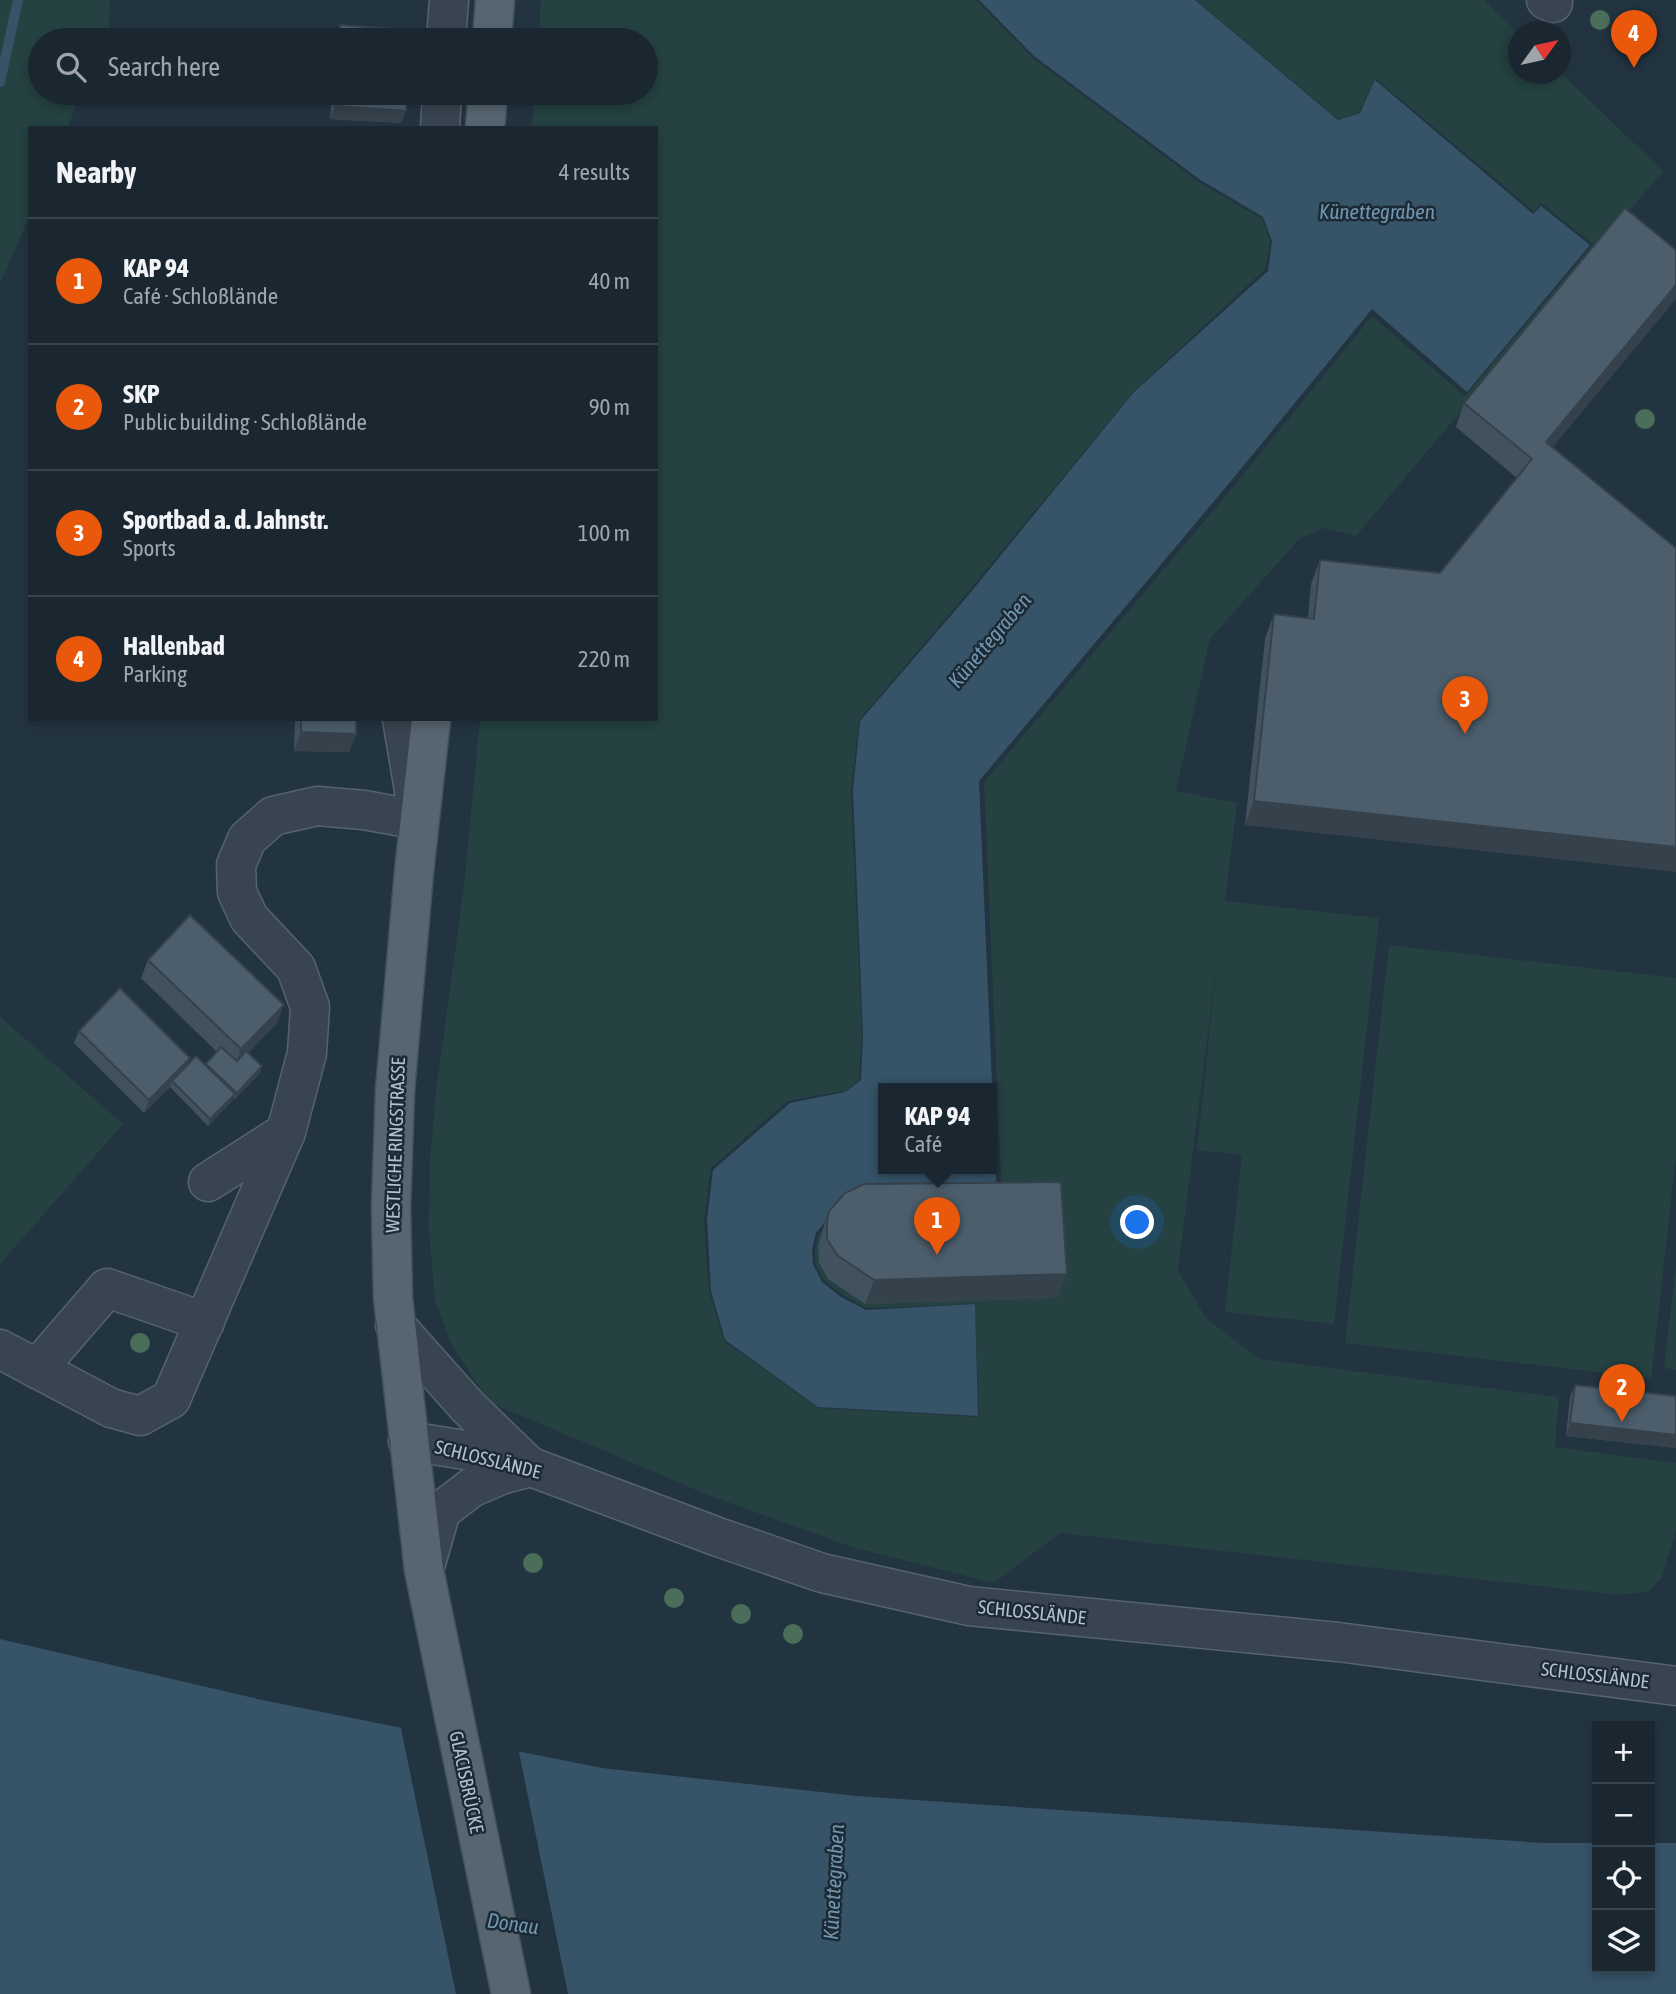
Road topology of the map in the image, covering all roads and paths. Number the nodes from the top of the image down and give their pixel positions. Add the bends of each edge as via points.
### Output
1 (449, 0) edge
2 (495, 0) edge
3 (447, 28) edge
4 (493, 28) edge
5 (441, 105) edge
6 (487, 105) edge
7 (440, 126) edge
8 (485, 126) edge
9 (402, 721) edge
10 (431, 721) edge
11 (419, 820) junction
12 (286, 1132) junction
13 (208, 1182) dead end
14 (394, 1311) junction
15 (205, 1322) junction
16 (0, 1349) edge
17 (37, 1369) junction
18 (408, 1441) junction
19 (531, 1467) junction
20 (424, 1570) junction
21 (1676, 1686) edge
22 (511, 1994) edge

1 - 3 street
2 - 4 main road
5 - 7 street
6 - 8 main road
9 - 11 street
10 - 11 main road, WESTLICHE RINGSTRASSE
11 - 12 street via 317,806 273,816 247,838 236,865 237,892 249,918 296,968 310,1007 307,1053
11 - 14 main road, WESTLICHE RINGSTRASSE via 394,1091
12 - 13 street
12 - 15 street
14 - 18 main road, WESTLICHE RINGSTRASSE
14 - 19 street via 468,1407
15 - 17 street via 107,1288
15 - 17 street via 171,1399 140,1416 111,1408
16 - 17 street
18 - 19 street, SCHLOSSLÄNDE
18 - 20 main road, WESTLICHE RINGSTRASSE
19 - 20 street via 471,1488 441,1511
19 - 21 street, SCHLOSSLÄNDE via 822,1573 969,1606 1338,1642
20 - 22 main road, GLACISBRÜCKE

